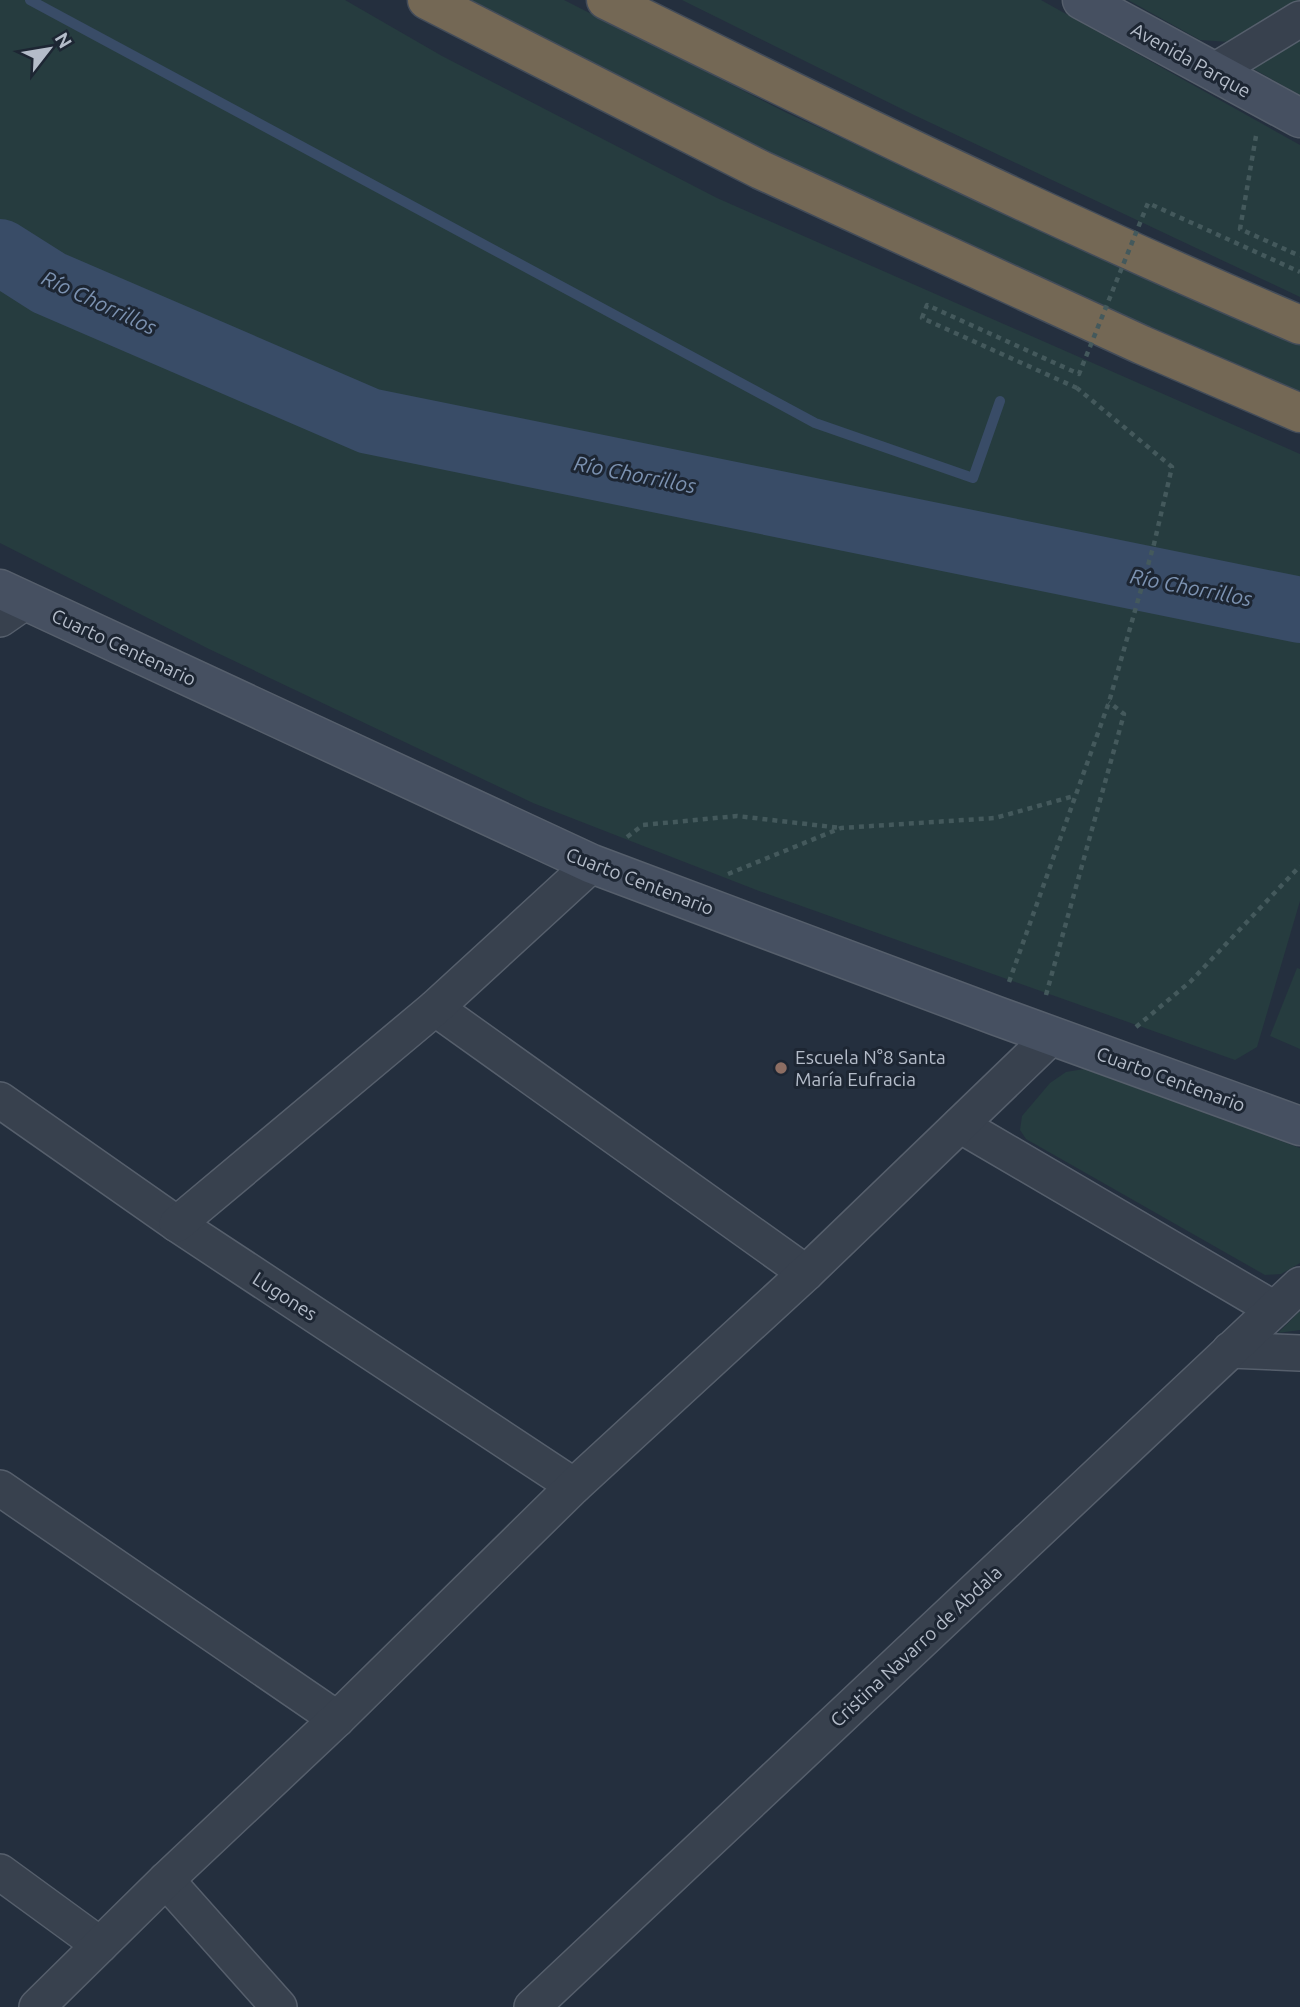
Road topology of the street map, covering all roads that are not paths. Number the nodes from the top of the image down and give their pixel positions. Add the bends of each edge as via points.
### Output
1 (427, 0) edge
2 (606, 0) edge
3 (1082, 0) edge
4 (1300, 19) edge
5 (1213, 72) junction
6 (1300, 118) edge
7 (1300, 325) edge
8 (1300, 413) edge
9 (9, 603) edge
10 (592, 864) junction
11 (435, 1008) junction
12 (1044, 1033) junction
13 (0, 1100) edge
14 (960, 1125) junction
15 (1300, 1126) edge
16 (177, 1224) junction
17 (806, 1273) junction
18 (1300, 1285) edge
19 (1273, 1309) junction
20 (1230, 1350) junction
21 (1300, 1353) edge
22 (574, 1486) junction
23 (0, 1488) edge
24 (337, 1719) junction
25 (0, 1872) edge
26 (166, 1880) junction
27 (100, 1945) junction
28 (37, 2007) edge
29 (279, 2007) edge
30 (532, 2007) edge

1 - 8 highway via 761,170
2 - 7 highway via 855,124
3 - 5 main road, Avenida Parque
4 - 5 street
5 - 6 main road, Avenida Parque
9 - 10 main road, Cuarto Centenario
10 - 11 street
10 - 12 main road, Cuarto Centenario
11 - 16 street
11 - 17 street
12 - 14 street
12 - 15 main road, Cuarto Centenario
13 - 16 street, Lugones
14 - 17 street
14 - 19 street
16 - 22 street, Lugones
17 - 22 street
18 - 19 street, Cristina Navarro de Abdala
19 - 20 street, Cristina Navarro de Abdala
20 - 21 street
20 - 30 street, Cristina Navarro de Abdala
22 - 24 street
23 - 24 street
24 - 26 street
25 - 27 street
26 - 27 street
26 - 29 street
27 - 28 street

